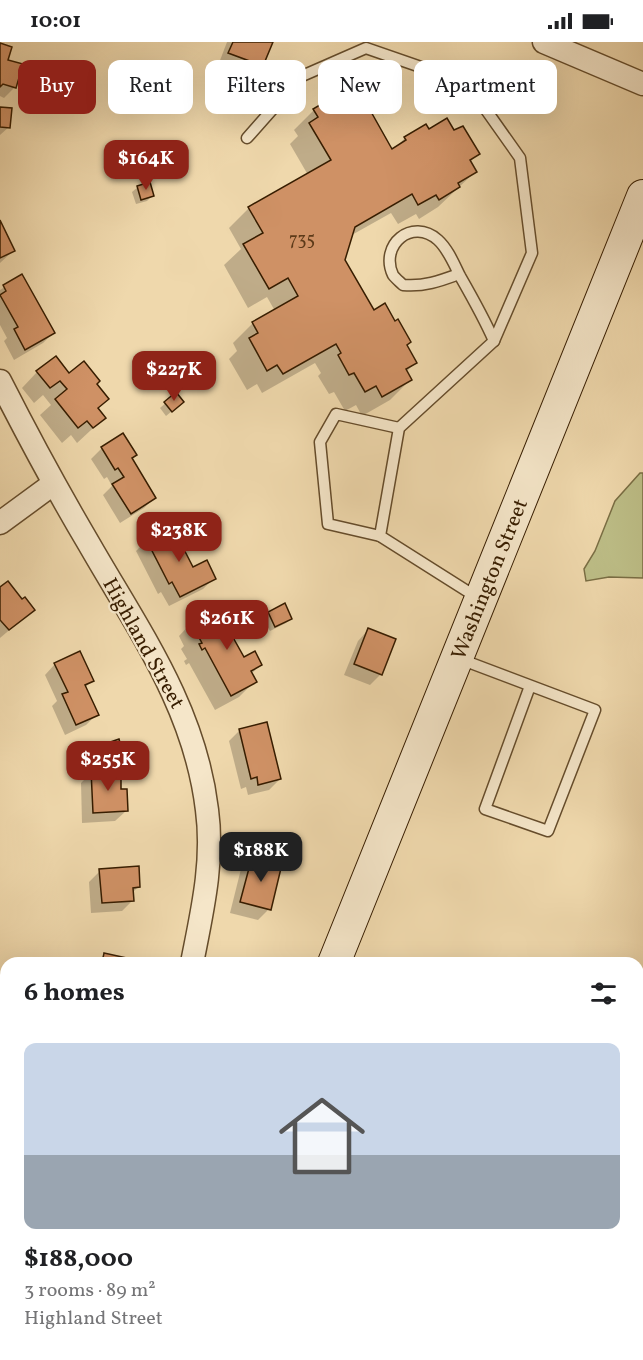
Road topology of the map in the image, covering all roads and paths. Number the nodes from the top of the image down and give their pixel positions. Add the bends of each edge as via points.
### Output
1 (544, 42) edge
2 (643, 84) edge
3 (247, 138) dead end
4 (643, 196) edge
5 (459, 273) junction
6 (494, 341) junction
7 (0, 381) edge
8 (399, 428) junction
9 (53, 484) junction
10 (0, 523) edge
11 (380, 536) junction
12 (480, 600) junction
13 (457, 658) junction
14 (530, 686) junction
15 (193, 957) edge
16 (336, 957) edge

1 - 2 street
3 - 6 lane via 302,76 366,48 467,83 520,158 532,253
4 - 12 main road, Washington Street
5 - 5 lane via 439,241 426,232 412,231 400,236 390,259 393,275 403,285 418,287
5 - 6 lane
6 - 8 lane
7 - 9 street, Highland Street
8 - 11 lane
8 - 11 lane via 336,414 320,442 328,524
9 - 10 street
9 - 15 street, Highland Street via 166,676 189,731 203,782 209,838 206,893
11 - 12 lane
12 - 13 main road, Washington Street
13 - 14 lane
13 - 16 main road, Washington Street
14 - 14 lane via 595,710 548,831 485,809

